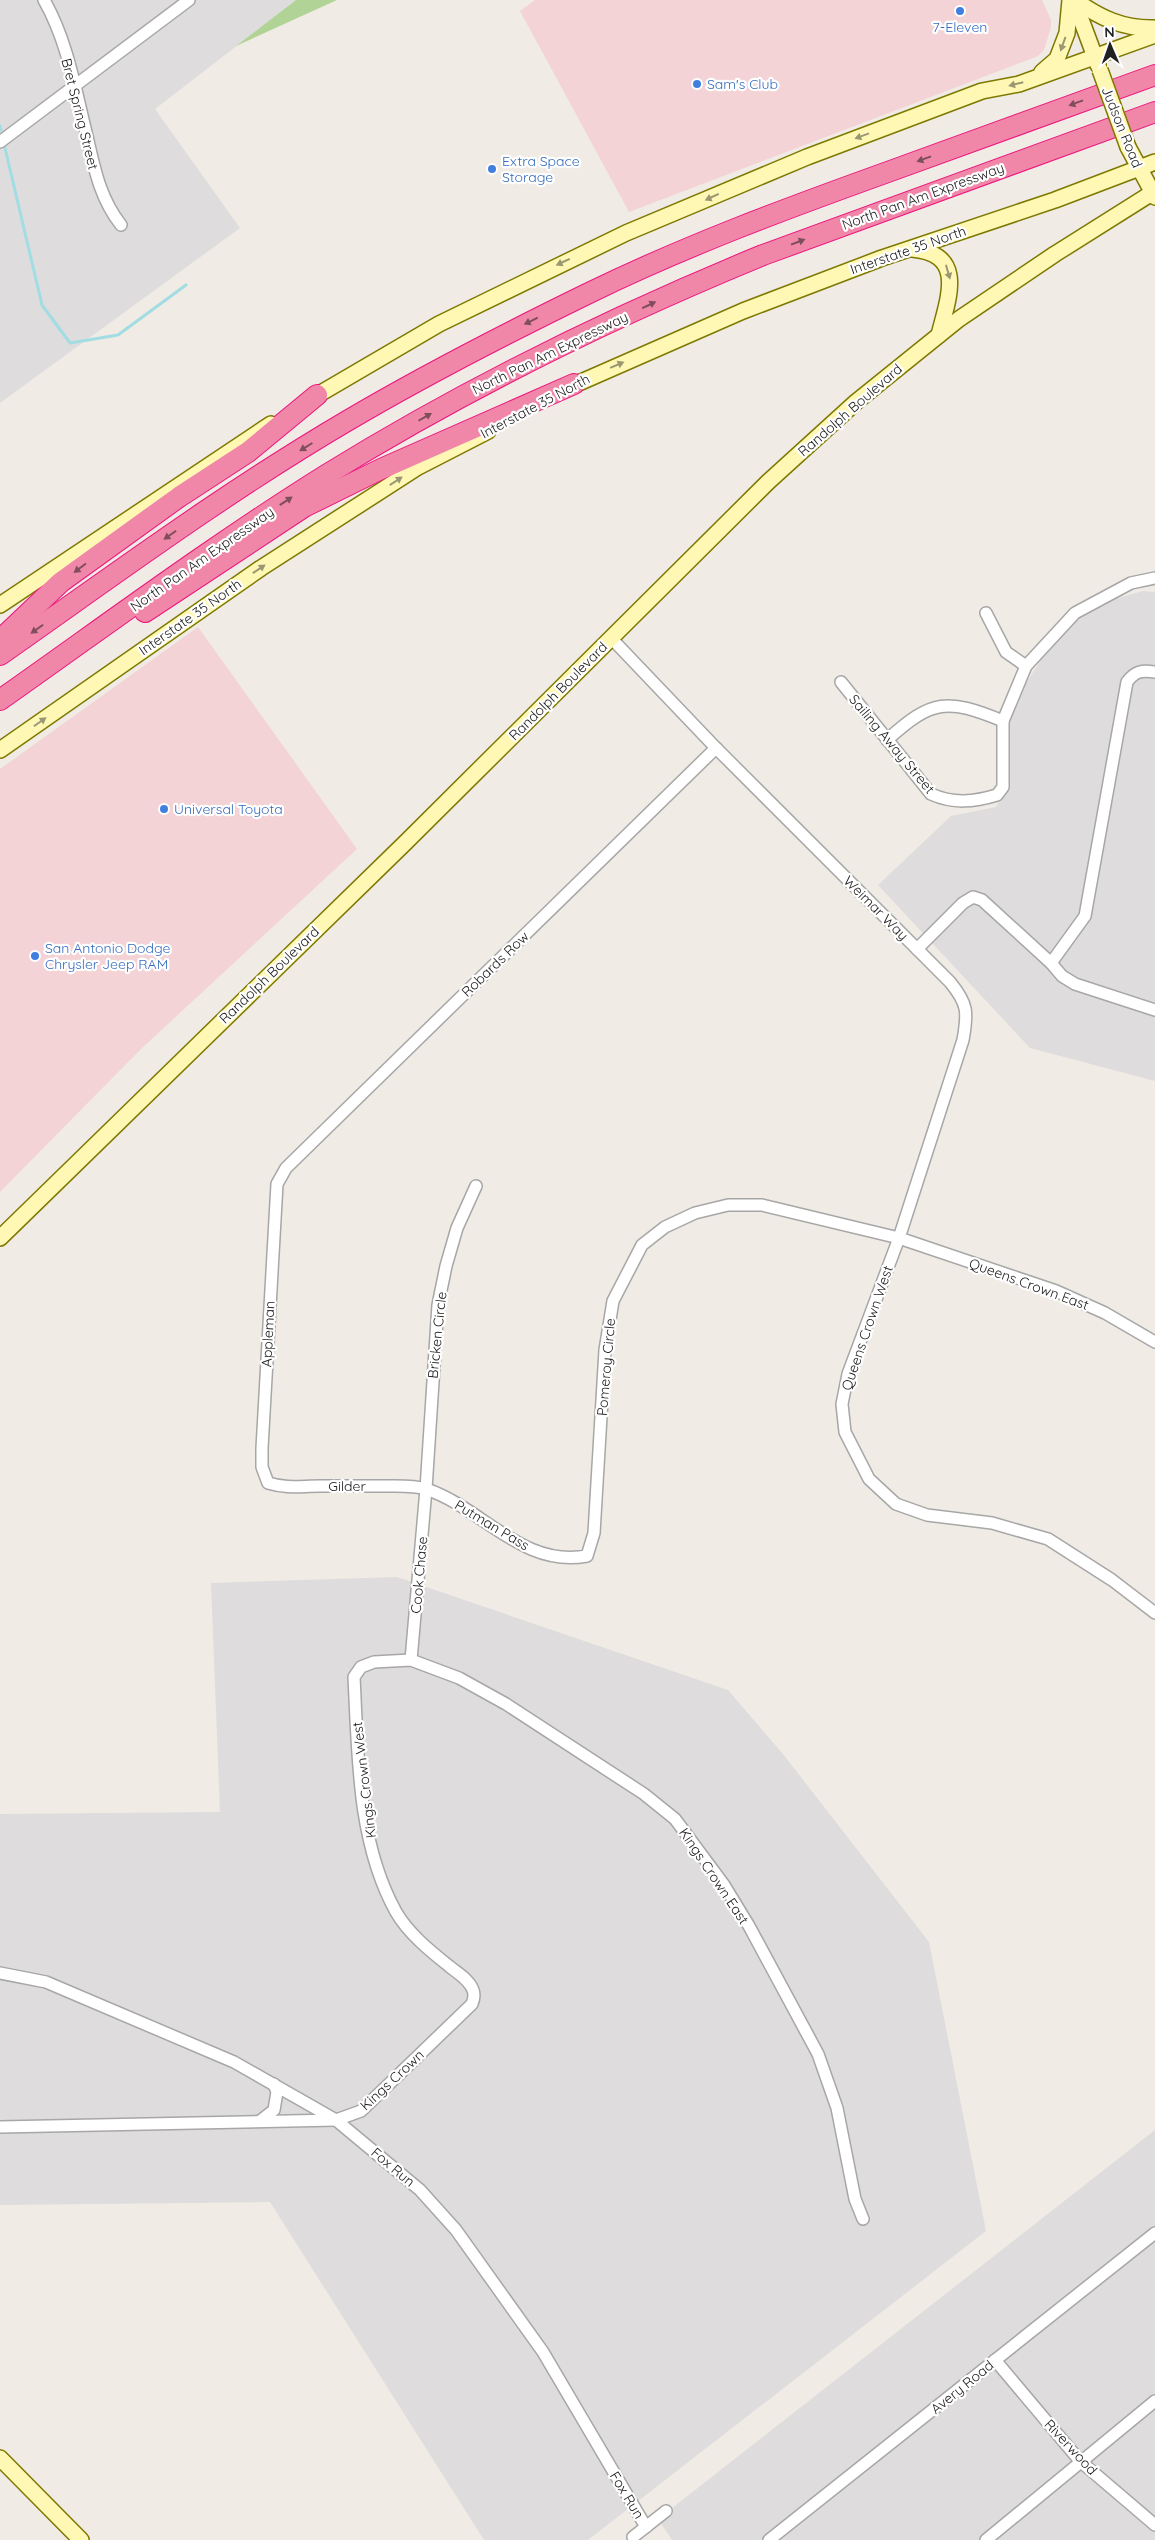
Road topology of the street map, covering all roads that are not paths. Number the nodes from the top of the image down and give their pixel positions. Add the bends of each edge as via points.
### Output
1 (44, 0) edge
2 (189, 0) edge
3 (1072, 0) edge
4 (1155, 28) edge
5 (1155, 35) edge
6 (1097, 63) junction
7 (1155, 75) edge
8 (1036, 78) junction
9 (75, 85) junction
10 (1155, 112) edge
11 (0, 142) edge
12 (1155, 162) edge
13 (1138, 169) junction
14 (1154, 193) edge
15 (121, 224) dead end
16 (911, 248) junction
17 (939, 335) junction
18 (574, 384) junction
19 (317, 395) junction
20 (1155, 578) edge
21 (0, 605) edge
22 (986, 613) dead end
23 (612, 639) junction
24 (0, 640) edge
25 (0, 654) edge
26 (1026, 666) junction
27 (1155, 672) edge
28 (841, 682) dead end
29 (16, 689) junction
30 (0, 700) edge
31 (1003, 721) junction
32 (887, 740) junction
33 (716, 748) junction
34 (0, 750) edge
35 (917, 949) junction
36 (1051, 962) junction
37 (1155, 1010) edge
38 (277, 1184) joint
39 (476, 1186) dead end
40 (0, 1238) edge
41 (899, 1238) junction
42 (1155, 1342) edge
43 (268, 1483) joint
44 (426, 1490) junction
45 (587, 1556) joint
46 (1155, 1613) edge
47 (411, 1660) junction
48 (0, 1973) edge
49 (475, 1998) joint
50 (274, 2084) junction
51 (336, 2120) junction
52 (260, 2121) junction
53 (0, 2127) edge
54 (863, 2219) dead end
55 (1155, 2233) edge
56 (995, 2360) junction
57 (1155, 2401) edge
58 (0, 2458) edge
59 (1080, 2462) junction
60 (666, 2512) dead end
61 (1155, 2525) edge
62 (646, 2527) junction
63 (633, 2537) dead end
64 (775, 2538) edge
65 (81, 2540) edge
66 (986, 2540) edge

1 - 9 street, Bret Spring Street via 69,61
2 - 9 street
3 - 4 main road via 1110,22 1138,29
3 - 6 main road, Judson Road
3 -> 8 main road via 1067,33 1057,59
5 - 6 main road
6 - 8 main road
6 - 13 main road, Judson Road, bridge
7 -> 25 highway via 698,244 501,336 347,421 264,473
8 -> 19 main road via 982,91 807,157 626,233 439,324
9 - 11 street
9 - 15 street, Bret Spring Street via 98,186
29 -> 10 highway, North Pan Am Expressway via 230,537 327,474 546,352 763,255
12 - 13 main road, Interstate 35 North
13 - 14 main road, Judson Road
13 - 16 main road, Interstate 35 North
14 - 17 main road, Randolph Boulevard via 1055,254
16 -> 17 main road via 929,250 945,263 950,275 950,293
18 -> 16 main road, Interstate 35 North via 743,311
17 - 23 main road, Randolph Boulevard via 856,402 768,482
18 - 29 highway via 381,469 304,507 168,598
34 -> 18 main road, Interstate 35 North via 261,568 418,467
19 - 21 main road via 230,449
19 -> 24 highway via 248,452 60,582
20 - 26 street via 1131,583 1075,612
22 - 26 street via 1006,652
23 - 33 street, Weimar Way
23 - 40 main road, Randolph Boulevard
26 - 31 street
27 - 36 street via 1143,670 1132,675 1127,682 1085,916
28 - 32 street, Sailing Away Street
29 - 30 highway, North Pan Am Expressway
31 - 32 street via 961,706 937,706 912,717
31 - 32 street, Sailing Away Street via 1003,787 997,795 967,801 947,801 931,794
33 - 35 street, Weimar Way
33 - 38 street, Robards Row via 293,1161
35 - 36 street via 973,897 982,900
35 - 41 street, Weimar Way via 960,995 967,1016 964,1040
36 - 37 street via 1062,976 1075,984
38 - 43 street, Appleman via 262,1448 262,1467
39 - 44 street, Bricken Circle via 457,1228 438,1305
41 - 42 street, Queens Crown East via 1056,1291 1105,1313
41 - 45 street, Pomeroy Circle via 795,1211 744,1204 711,1208 679,1219 642,1246 618,1289 606,1332 594,1533
41 - 46 street, Queens Crown West via 848,1374 842,1404 845,1432 869,1479 888,1498 906,1509 927,1515 992,1523 1048,1539 1112,1580
43 - 44 street, Gilder via 289,1489 412,1486
44 - 45 street, Putman Pass via 456,1502 511,1540 546,1556 570,1559
44 - 47 street, Cook Chase
47 - 49 street, Kings Crown West via 374,1662 361,1667 354,1677 365,1813 374,1860 397,1914 425,1946 468,1982
47 - 54 street, Kings Crown East via 459,1678 506,1704 644,1794 676,1819 749,1926 818,2054 837,2108 854,2200
48 - 50 street, Fox Run via 38,1980 68,1991 234,2062
49 - 51 street, Kings Crown via 466,2011 361,2111
50 - 51 street, Fox Run
50 - 52 street via 277,2103 270,2115
51 - 52 street, Kings Crown
51 - 62 street, Fox Run via 420,2190 456,2230 543,2352
52 - 53 street, Kings Crown
55 - 56 street, Avery Road
56 - 59 street, Riverwood
56 - 64 street, Avery Road
57 - 59 street
58 - 65 main road
59 - 61 street, Riverwood
59 - 66 street
60 - 62 street
62 - 63 street

